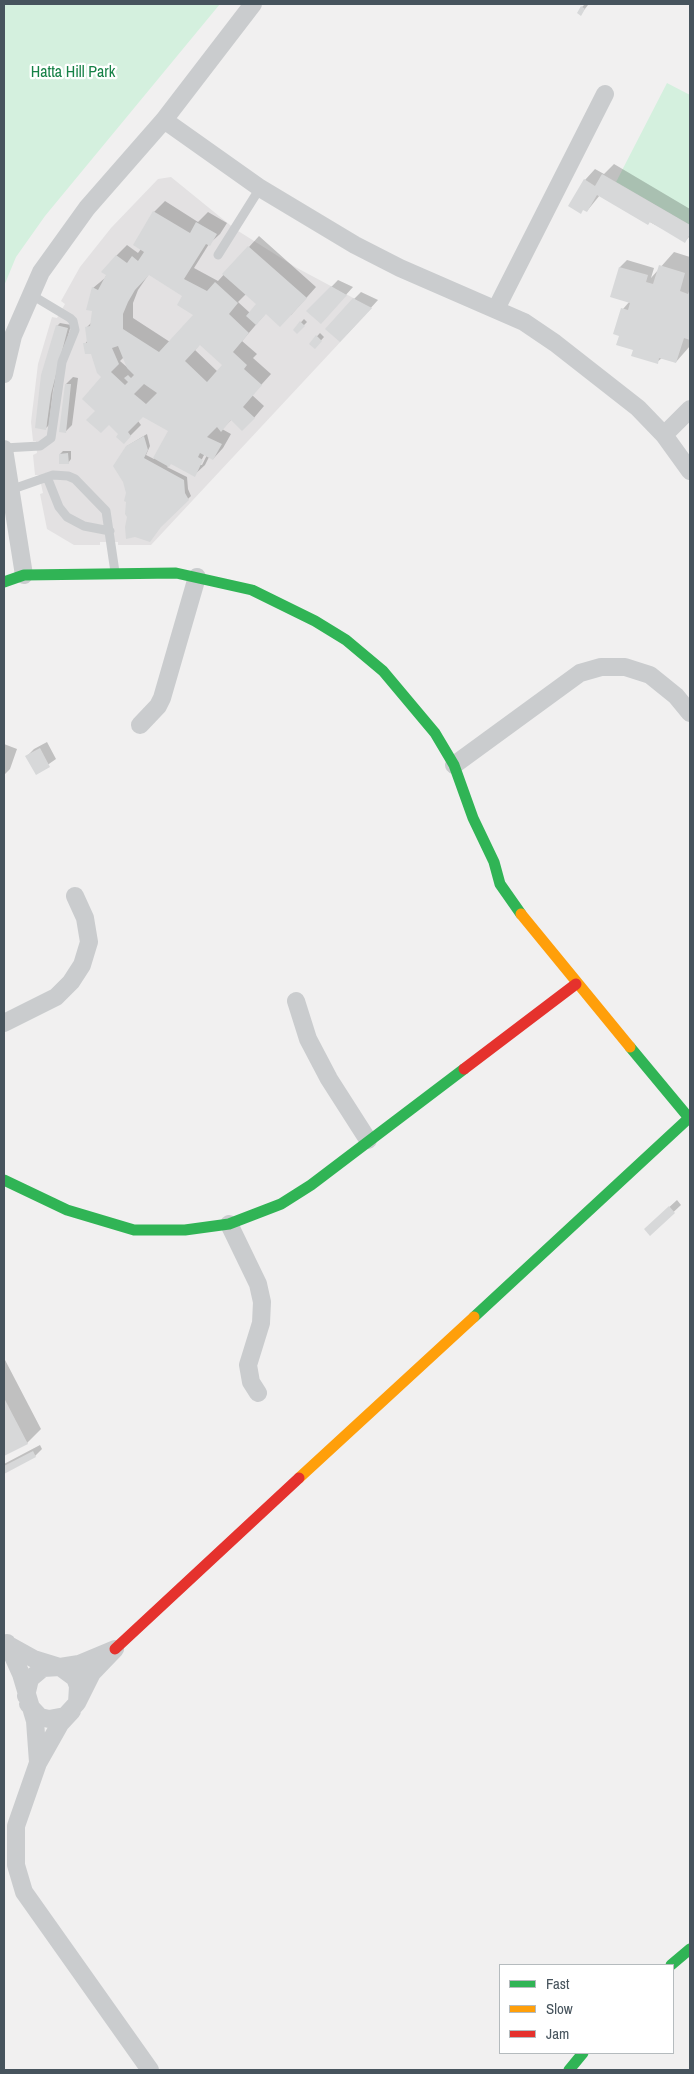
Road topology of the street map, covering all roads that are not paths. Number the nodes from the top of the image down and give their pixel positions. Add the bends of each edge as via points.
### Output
1 (253, 4) edge
2 (606, 94) dead end
3 (164, 120) junction
4 (260, 188) junction
5 (218, 255) dead end
6 (30, 294) junction
7 (496, 310) junction
8 (4, 374) edge
9 (690, 409) edge
10 (664, 435) junction
11 (4, 449) edge
12 (690, 471) edge
13 (47, 477) junction
14 (10, 490) junction
15 (110, 531) junction
16 (115, 572) junction
17 (24, 575) junction
18 (197, 578) junction
19 (4, 582) edge
20 (690, 713) edge
21 (140, 725) dead end
22 (454, 765) junction
23 (75, 896) dead end
24 (576, 984) junction
25 (296, 1001) dead end
26 (4, 1023) edge
27 (689, 1117) edge
28 (368, 1140) junction
29 (4, 1180) edge
30 (230, 1224) junction
31 (258, 1393) dead end
32 (6, 1641) edge
33 (115, 1649) junction
34 (60, 1667) junction
35 (27, 1700) junction
36 (75, 1707) junction
37 (38, 1763) junction
38 (690, 1950) edge
39 (672, 1964) edge
40 (582, 2054) edge
41 (150, 2070) edge
42 (570, 2070) edge

1 - 3 street
2 - 7 street
3 - 4 street
3 - 6 street via 87,208 40,272
4 - 5 lane
4 - 7 street via 362,248
6 - 8 street via 13,336
6 - 11 lane via 70,318 75,330 62,362 51,438 40,446
7 - 10 street via 524,322 555,343 638,408
9 - 10 street
10 - 12 street
11 - 14 street
13 - 14 lane
13 - 15 lane via 59,507 67,517 84,526
13 - 15 lane via 60,475 75,480 102,506
14 - 17 street
15 - 16 lane
16 - 17 street
16 - 18 street via 176,573
17 - 19 street
18 - 21 street via 162,698
18 - 22 street via 252,590 316,620 346,640 383,671 435,733
20 - 22 street via 676,696 650,675 625,667 600,668 580,673
22 - 24 street via 500,884 512,904
23 - 26 street via 85,918 89,942 82,965 72,982 56,997
24 - 27 street
24 - 28 street
25 - 28 street via 312,1047
27 - 33 street
28 - 30 street via 281,1204
29 - 30 street via 67,1210 134,1230 185,1230
30 - 31 street via 258,1284 262,1302 261,1322 248,1365 251,1382
32 - 34 street via 34,1659
32 - 35 street via 21,1674
33 - 34 street via 79,1664
33 - 36 street via 92,1673
34 - 35 street via 35,1672 26,1687
34 - 36 street via 75,1678 78,1686
35 - 36 street via 33,1712 48,1719 66,1716
35 - 37 street via 35,1721
36 - 37 street via 60,1724
37 - 41 street via 16,1826 16,1865 24,1892
38 - 39 street
40 - 42 street

